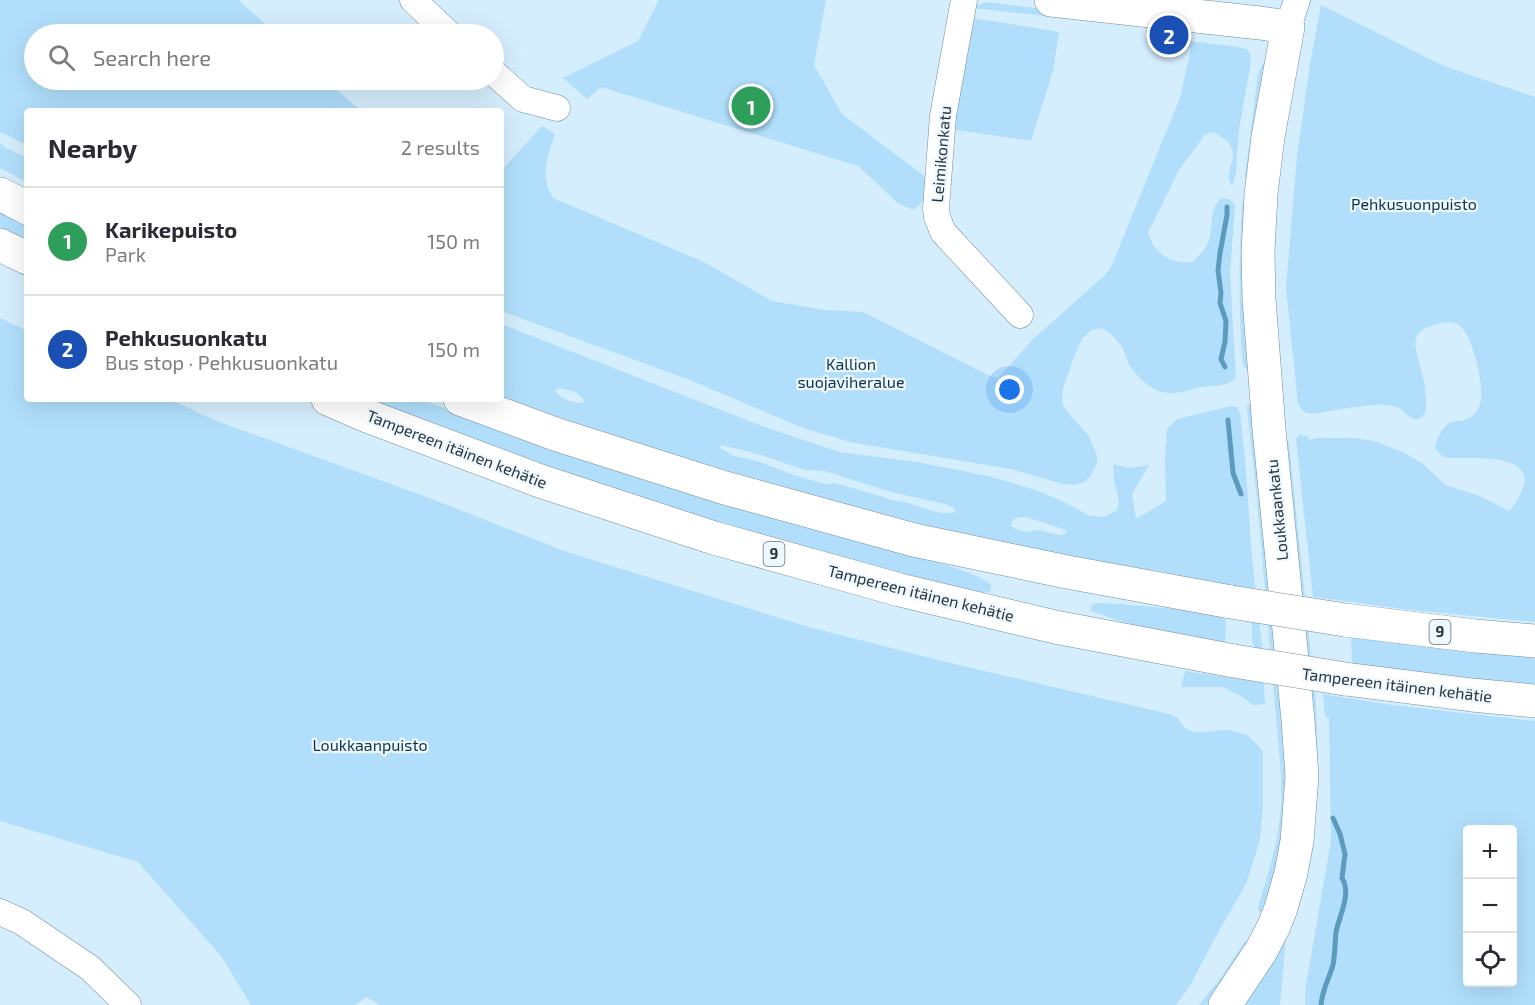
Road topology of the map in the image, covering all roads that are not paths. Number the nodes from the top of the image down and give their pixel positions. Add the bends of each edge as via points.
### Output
1 (413, 0) edge
2 (964, 0) edge
3 (1051, 0) edge
4 (1292, 14) edge
5 (438, 24) edge
6 (504, 82) edge
7 (557, 108) dead end
8 (0, 194) edge
9 (24, 206) edge
10 (0, 245) edge
11 (24, 257) edge
12 (1020, 315) dead end
13 (335, 402) edge
14 (468, 402) edge
15 (1535, 641) edge
16 (1535, 701) edge
17 (0, 912) edge
18 (128, 1005) edge
19 (1225, 1005) edge

1 - 5 street
2 - 12 street, Leimikonkatu via 943,116 937,216 944,232
3 - 4 main road via 1260,23
4 - 19 main road, Loukkaankatu via 1268,136 1258,252 1269,429 1302,776 1297,841 1281,908 1261,951
6 - 7 street via 523,99
8 - 9 main road
10 - 11 main road
13 - 16 main road, Tampereen itäinen kehätie / 9, bridge via 540,481 714,537 900,590 1055,627 1234,661 1472,696
14 - 15 main road, 9, bridge via 724,488 914,540 1231,602 1345,620
17 - 18 street via 22,922 90,968

